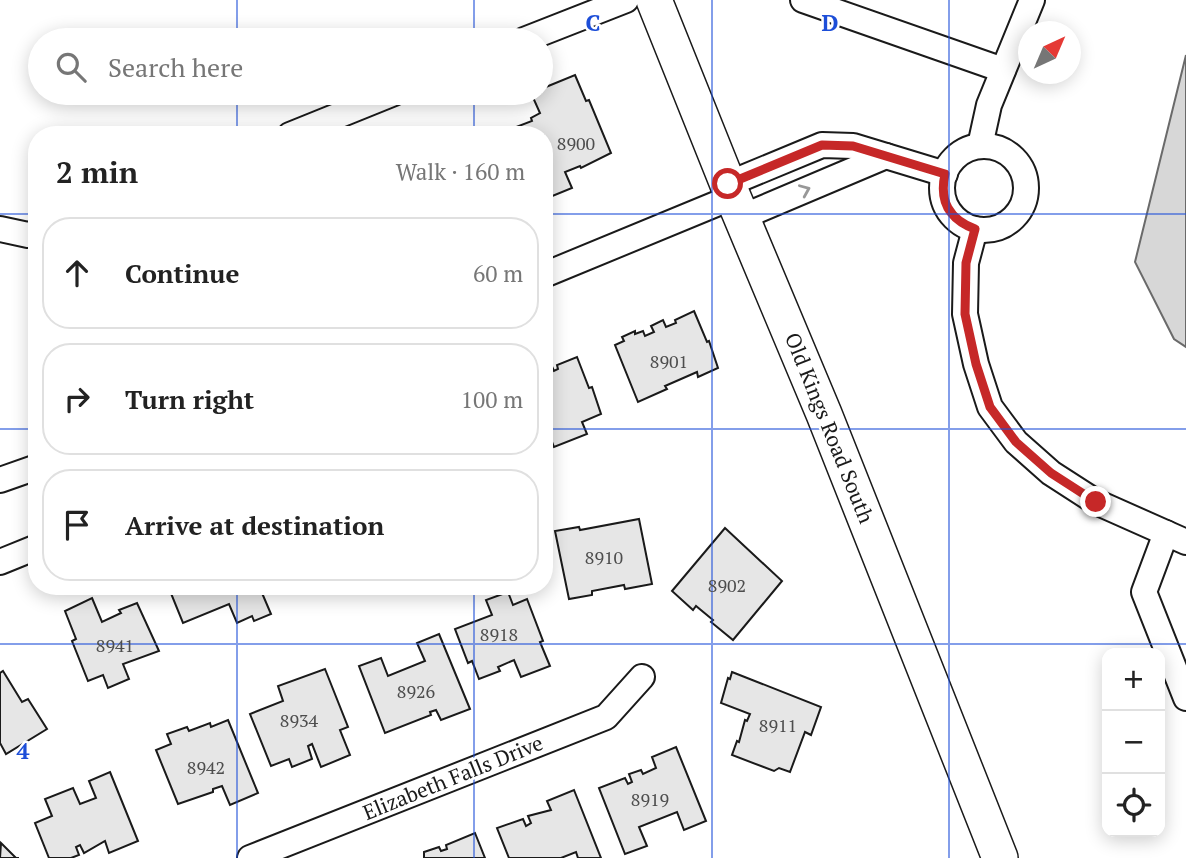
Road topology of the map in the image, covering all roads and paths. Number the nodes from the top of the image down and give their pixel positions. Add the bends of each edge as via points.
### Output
1 (625, 0) edge
2 (654, 0) edge
3 (803, 0) edge
4 (1032, 0) edge
5 (566, 11) edge
6 (541, 28) edge
7 (1003, 70) junction
8 (364, 105) edge
9 (312, 126) edge
10 (980, 146) junction
11 (886, 156) junction
12 (945, 174) junction
13 (734, 199) junction
14 (0, 229) edge
15 (975, 229) junction
16 (28, 235) edge
17 (553, 271) edge
18 (28, 470) edge
19 (0, 480) edge
20 (1176, 537) edge
21 (28, 551) edge
22 (0, 562) edge
23 (642, 677) dead end
24 (1186, 698) edge
25 (250, 858) edge
26 (1000, 858) edge

1 - 5 street
2 - 13 street, Old Kings Road South
3 - 7 street
4 - 7 street
5 - 6 street
7 - 10 street
8 - 9 street
10 - 12 street via 952,161
10 - 15 street via 1008,154 1024,176 1026,190 1023,204 1003,226
11 - 12 street
13 -> 11 street
11 - 13 street via 853,146 822,145
12 - 15 street via 944,202 961,223
13 - 17 street
13 - 26 street, Old Kings Road South via 830,427
14 - 16 street
15 - 20 street via 966,263 965,314 990,407 1016,442 1051,473 1096,502
18 - 19 street
20 - 24 street via 1144,592
21 - 22 street
23 - 25 street, Elizabeth Falls Drive via 606,717

